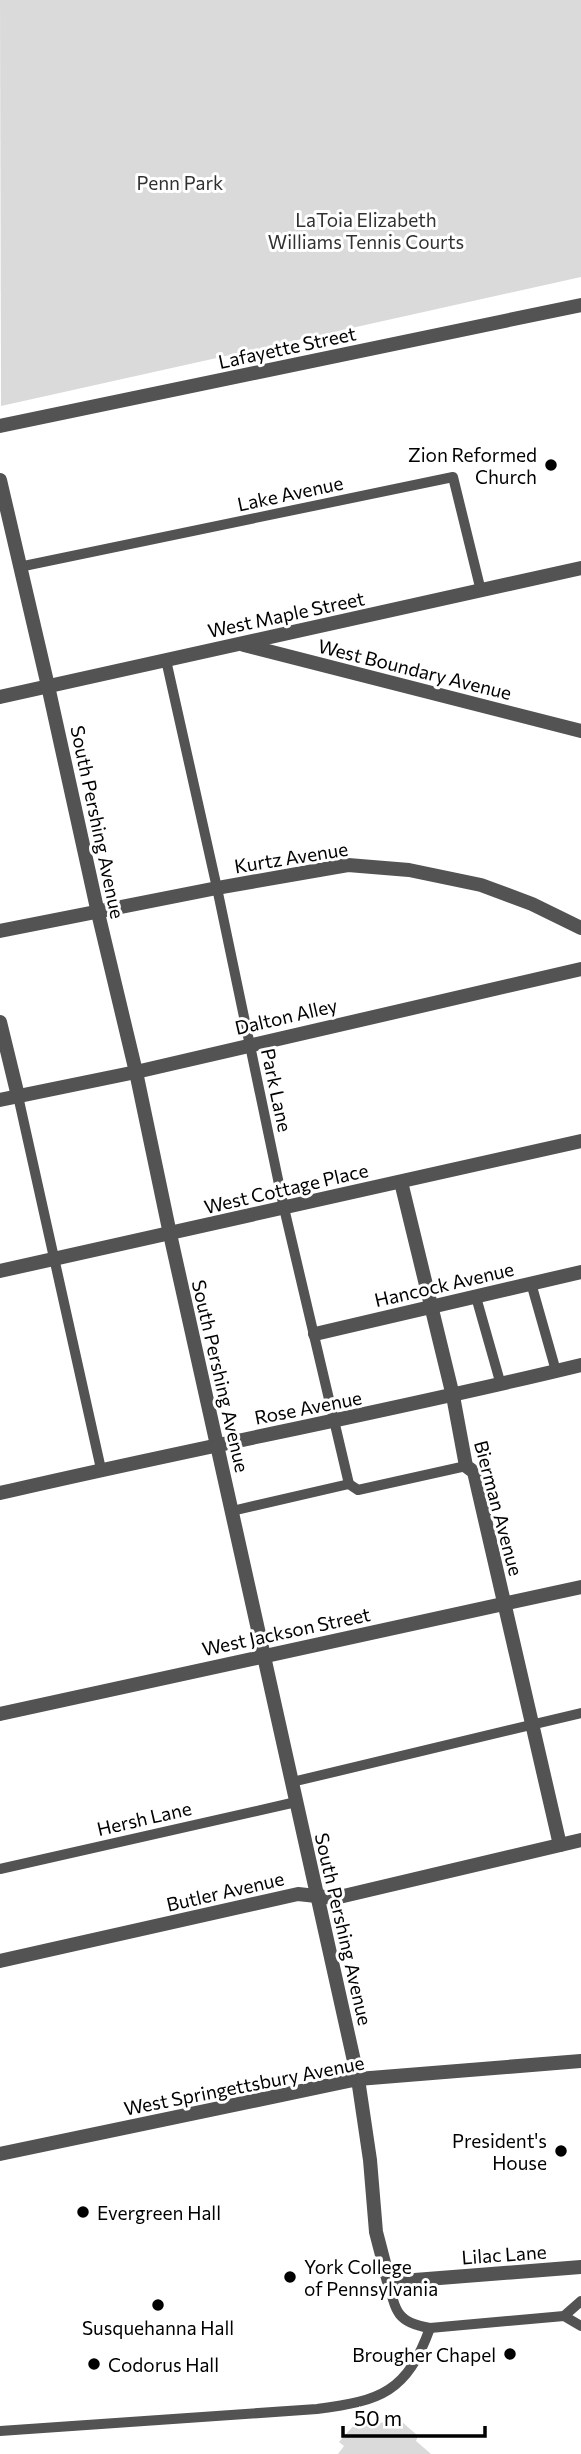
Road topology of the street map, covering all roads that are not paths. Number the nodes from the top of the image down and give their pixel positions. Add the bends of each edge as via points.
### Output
1 (581, 305) edge
2 (0, 426) edge
3 (0, 480) edge
4 (19, 568) junction
5 (581, 568) edge
6 (481, 591) junction
7 (240, 644) junction
8 (166, 660) junction
9 (48, 686) junction
10 (0, 697) edge
11 (581, 732) edge
12 (217, 888) junction
13 (98, 913) junction
14 (581, 928) edge
15 (0, 932) edge
16 (581, 970) edge
17 (0, 1022) edge
18 (250, 1044) junction
19 (136, 1072) junction
20 (18, 1096) junction
21 (0, 1100) edge
22 (581, 1141) edge
23 (401, 1182) junction
24 (284, 1208) junction
25 (170, 1234) junction
26 (53, 1259) junction
27 (0, 1271) edge
28 (581, 1272) edge
29 (531, 1283) junction
30 (476, 1297) junction
31 (431, 1307) junction
32 (315, 1334) junction
33 (581, 1365) edge
34 (556, 1371) junction
35 (501, 1385) junction
36 (453, 1396) junction
37 (335, 1422) junction
38 (216, 1444) junction
39 (466, 1466) junction
40 (101, 1469) junction
41 (349, 1484) junction
42 (0, 1493) edge
43 (232, 1511) junction
44 (581, 1587) edge
45 (505, 1604) junction
46 (264, 1655) junction
47 (581, 1713) edge
48 (0, 1714) edge
49 (532, 1723) junction
50 (292, 1782) junction
51 (296, 1802) junction
52 (581, 1840) edge
53 (560, 1845) junction
54 (0, 1869) edge
55 (317, 1896) junction
56 (0, 1961) edge
57 (581, 2061) edge
58 (358, 2079) junction
59 (0, 2154) edge
60 (581, 2267) edge
61 (388, 2282) junction
62 (581, 2301) edge
63 (564, 2316) junction
64 (581, 2326) edge
65 (430, 2329) junction
66 (0, 2431) edge

1 - 2 street, Lafayette Street
3 - 4 street, South Pershing Avenue
4 - 6 lane, Lake Avenue via 453,477
4 - 9 street, South Pershing Avenue
5 - 6 street, West Maple Street
6 - 7 street, West Maple Street
7 - 8 street, West Maple Street
7 - 11 street, West Boundary Avenue
8 - 9 street, West Maple Street
8 - 12 lane, Park Lane
9 - 10 street, West Maple Street
9 - 13 street, South Pershing Avenue
12 - 13 street, Kurtz Avenue
12 - 14 street, Kurtz Avenue via 348,865 409,870 481,885
12 - 18 lane, Park Lane
13 - 15 street, Kurtz Avenue
13 - 19 street, South Pershing Avenue
16 - 18 street, Dalton Alley
17 - 20 street
18 - 19 street, Dalton Alley
18 - 24 lane, Park Lane
19 - 20 street, Dalton Alley
19 - 25 street, South Pershing Avenue
20 - 21 street, Dalton Alley
20 - 26 lane
22 - 23 street, West Cottage Place
23 - 24 street, West Cottage Place
23 - 31 street, Bierman Avenue
24 - 25 street, West Cottage Place
24 - 32 lane, Park Lane
25 - 26 street, West Cottage Place
25 - 38 street, South Pershing Avenue
26 - 27 street, West Cottage Place
26 - 40 lane
28 - 29 street, Hancock Avenue
29 - 30 street, Hancock Avenue
29 - 34 lane
30 - 31 street, Hancock Avenue
30 - 35 lane
31 - 32 street, Hancock Avenue
31 - 36 street, Bierman Avenue
32 - 37 lane, Park Lane
33 - 34 street, Rose Avenue
34 - 35 street, Rose Avenue
35 - 36 street, Rose Avenue
36 - 37 street, Rose Avenue
36 - 39 street, Bierman Avenue
37 - 38 street, Rose Avenue
37 - 41 lane, Park Lane
38 - 40 street, Rose Avenue
38 - 43 street, South Pershing Avenue
39 - 41 lane via 358,1490
39 - 45 street, Bierman Avenue via 474,1472
40 - 42 street, Rose Avenue
41 - 43 lane
43 - 46 street, South Pershing Avenue
44 - 45 street, West Jackson Street
45 - 46 street, West Jackson Street
45 - 49 street, Bierman Avenue
46 - 48 street, West Jackson Street
46 - 50 street, South Pershing Avenue
47 - 49 lane
49 - 50 lane
49 - 53 street, Bierman Avenue
50 - 51 street, South Pershing Avenue
51 - 54 lane, Hersh Lane
51 - 55 street, South Pershing Avenue
52 - 53 street, Butler Avenue
53 - 55 street, Butler Avenue via 335,1898
55 - 56 street, Butler Avenue via 298,1894
55 - 58 street, South Pershing Avenue
57 - 58 street, West Springettsbury Avenue
58 - 59 street, West Springettsbury Avenue
58 - 61 street, South Pershing Avenue via 376,2232
60 - 61 street, Lilac Lane
61 - 65 lane via 403,2320
62 - 63 lane
63 - 64 lane
63 - 65 lane
65 - 66 lane via 409,2372 378,2397 362,2403

